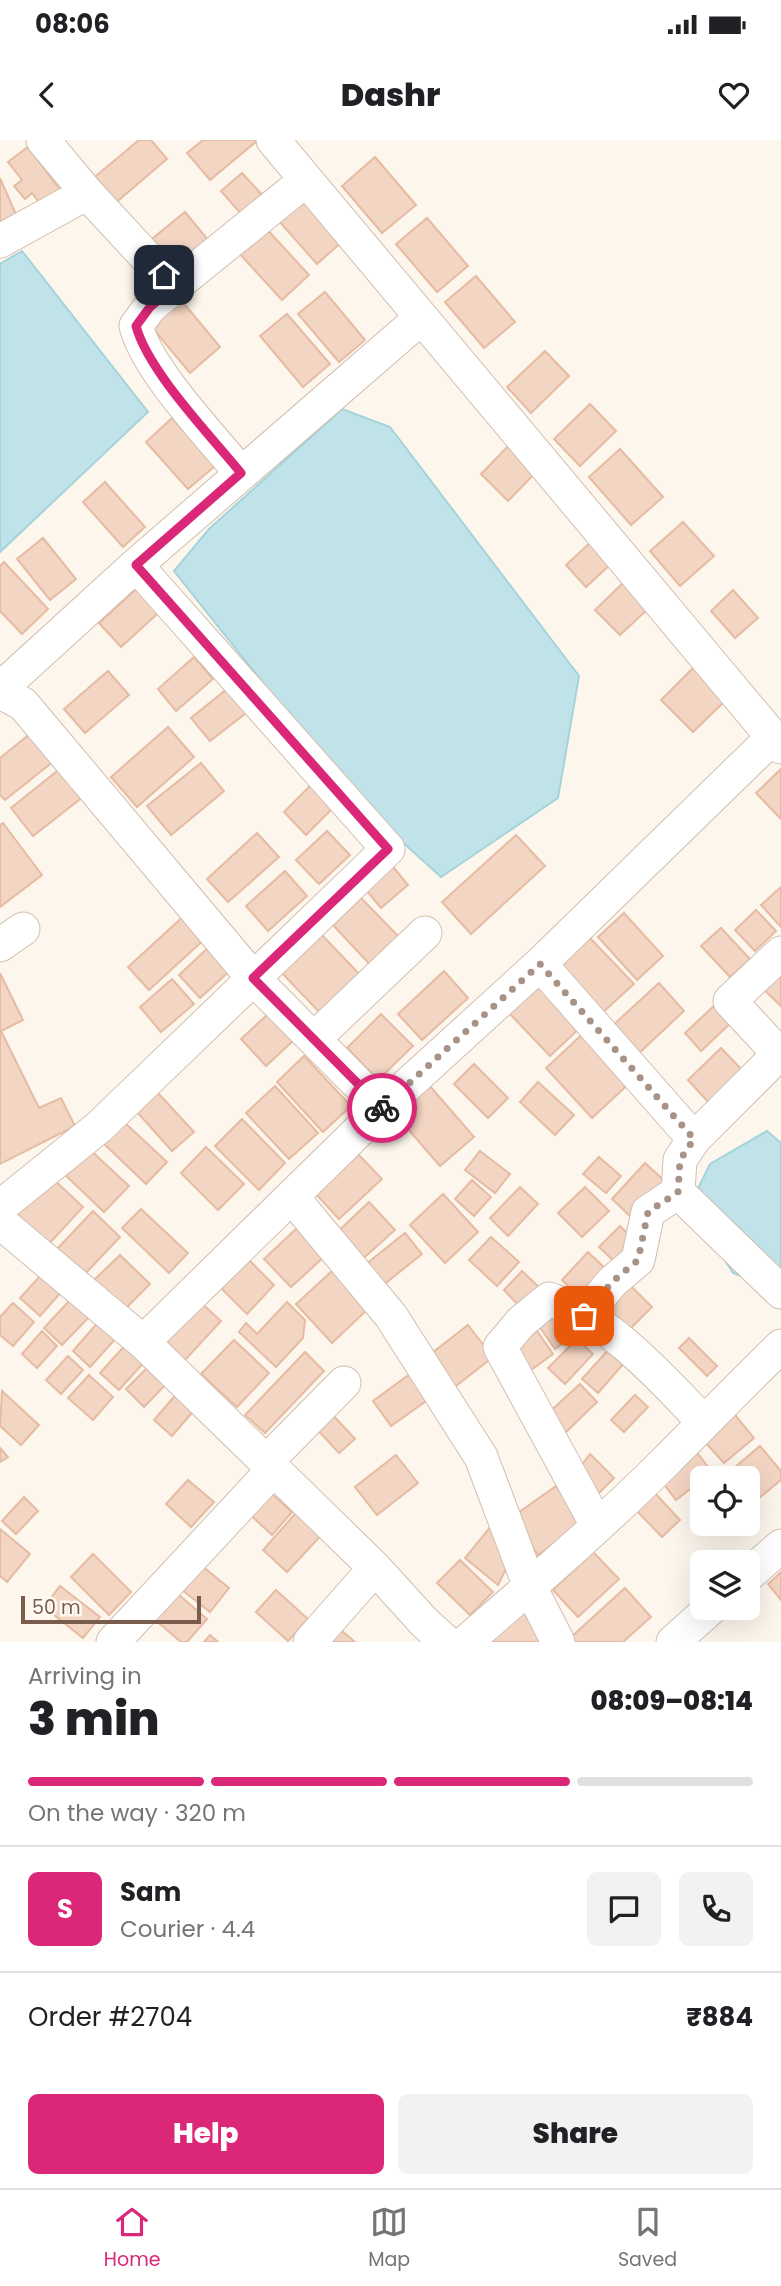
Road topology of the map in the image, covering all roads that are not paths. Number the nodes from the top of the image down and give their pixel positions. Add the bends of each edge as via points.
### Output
1 (43, 140) edge
2 (273, 140) edge
3 (306, 180) junction
4 (87, 193) junction
5 (0, 240) edge
6 (174, 287) junction
7 (421, 318) junction
8 (241, 473) junction
9 (136, 565) junction
10 (0, 691) edge
11 (777, 743) edge
12 (425, 933) dead end
13 (781, 953) edge
14 (540, 964) junction
15 (253, 978) junction
16 (315, 1038) junction
17 (780, 1055) edge
18 (382, 1108) junction
19 (694, 1139) junction
20 (678, 1192) junction
21 (292, 1196) junction
22 (0, 1207) edge
23 (0, 1222) edge
24 (781, 1292) edge
25 (584, 1316) junction
26 (143, 1342) junction
27 (781, 1346) edge
28 (344, 1383) dead end
29 (703, 1421) junction
30 (269, 1467) junction
31 (597, 1525) junction
32 (781, 1546) edge
33 (760, 1565) edge
34 (375, 1568) junction
35 (530, 1587) junction
36 (698, 1620) edge
37 (113, 1642) edge
38 (310, 1642) edge
39 (446, 1642) edge
40 (466, 1642) edge
41 (558, 1642) edge
42 (673, 1642) edge

1 - 4 street
2 - 3 street
3 - 6 street
3 - 7 street
4 - 5 street
4 - 6 street
6 - 8 street via 136,326 141,343
7 - 8 street
7 - 11 street
8 - 9 street
9 - 10 street
9 - 15 street via 388,849
10 - 15 street via 23,704
11 - 14 street
12 - 16 street
13 - 17 street via 730,1001
14 - 18 street
14 - 19 street
15 - 16 street
15 - 22 street via 99,1127
16 - 18 street
17 - 19 street
18 - 21 street
19 - 20 street via 680,1160
20 - 24 street
20 - 25 street via 648,1212 638,1260
21 - 26 street
21 - 35 street via 391,1316 481,1457
23 - 26 street
25 - 29 street via 632,1349
25 - 31 street via 549,1299 500,1346
26 - 30 street
27 - 29 street
28 - 30 street
29 - 31 street
30 - 34 street
30 - 37 street
31 - 35 street
32 - 33 street
34 - 38 street
34 - 39 street
35 - 40 street
35 - 41 street
36 - 42 street

